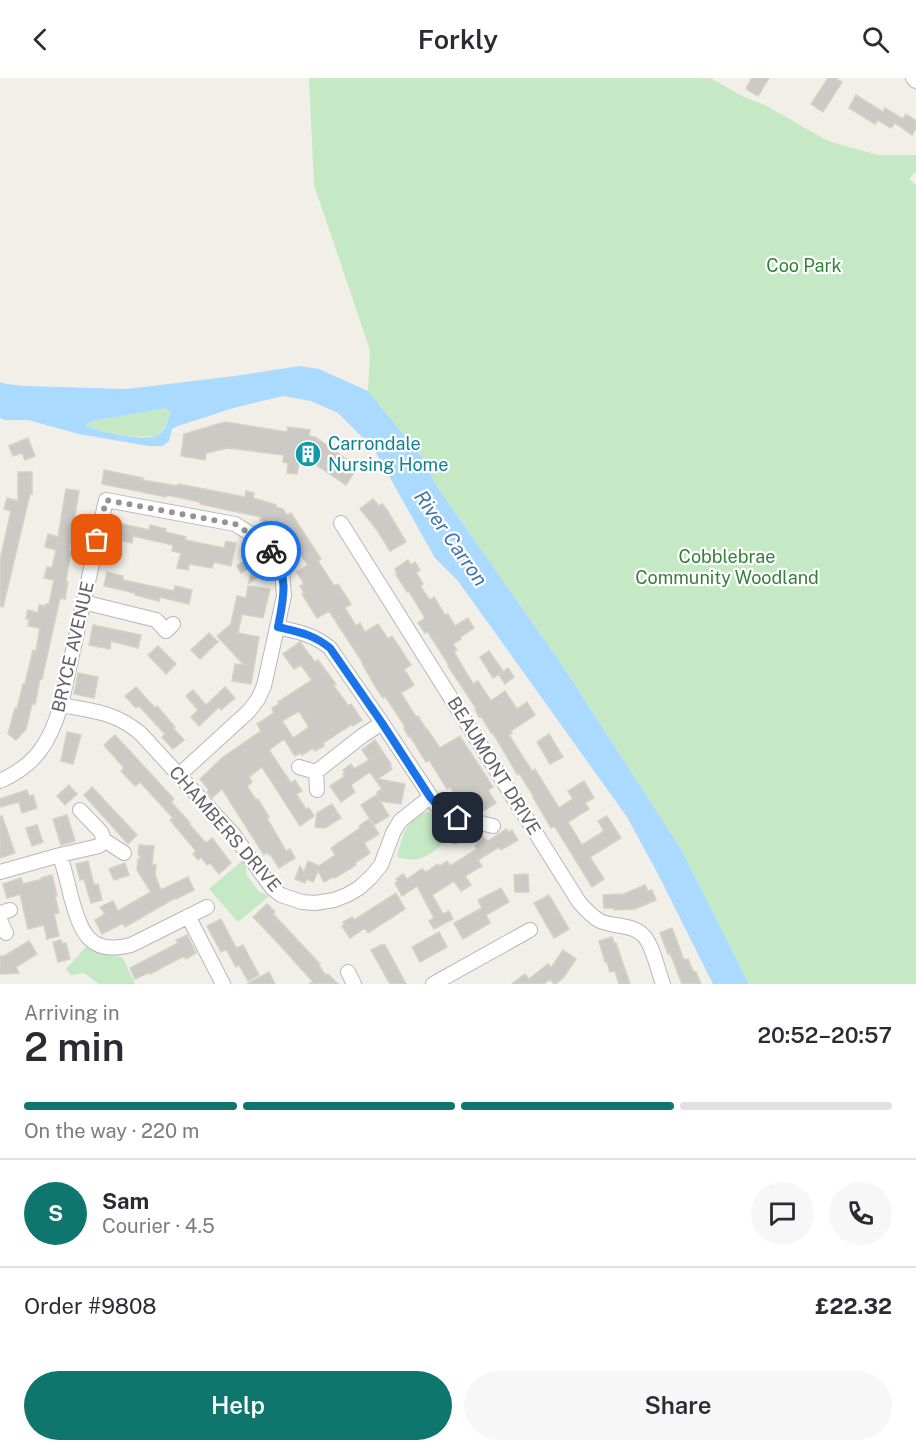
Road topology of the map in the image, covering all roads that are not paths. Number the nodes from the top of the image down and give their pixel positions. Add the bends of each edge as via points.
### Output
1 (341, 523) dead end
2 (83, 602) junction
3 (173, 624) dead end
4 (278, 627) junction
5 (61, 705) junction
6 (382, 723) junction
7 (299, 767) dead end
8 (316, 772) junction
9 (179, 775) junction
10 (0, 781) edge
11 (317, 790) dead end
12 (430, 797) junction
13 (80, 810) dead end
14 (458, 818) junction
15 (493, 826) dead end
16 (455, 836) dead end
17 (104, 840) junction
18 (124, 853) dead end
19 (60, 855) junction
20 (0, 872) edge
21 (207, 907) dead end
22 (3, 914) edge
23 (188, 916) junction
24 (530, 930) dead end
25 (6, 933) dead end
26 (223, 984) edge
27 (433, 984) edge
28 (663, 984) edge

1 - 28 street, BEAUMONT DRIVE via 579,902 601,921 642,934
2 - 3 street via 156,620 166,631
2 - 4 street, BRYCE AVENUE via 106,500 235,524 261,541 282,571 284,596
2 - 5 street, BRYCE AVENUE
4 - 6 street via 308,634 330,648
4 - 9 street, BRYCE AVENUE via 258,699
5 - 9 street, CHAMBERS DRIVE via 109,715 131,725
5 - 10 street, BRYCE AVENUE via 56,723 36,756 14,775
6 - 8 street
6 - 12 street
7 - 8 street
8 - 11 street
9 - 12 street, CHAMBERS DRIVE via 233,834 272,888 303,902 334,900 359,888 381,865 400,821
12 - 14 street
13 - 17 street
14 - 15 street
14 - 16 street
17 - 18 street
17 - 19 street via 99,846
19 - 20 street
19 - 23 street via 80,927 101,946 131,945
21 - 23 street
22 - 25 street
23 - 26 street
24 - 27 street

